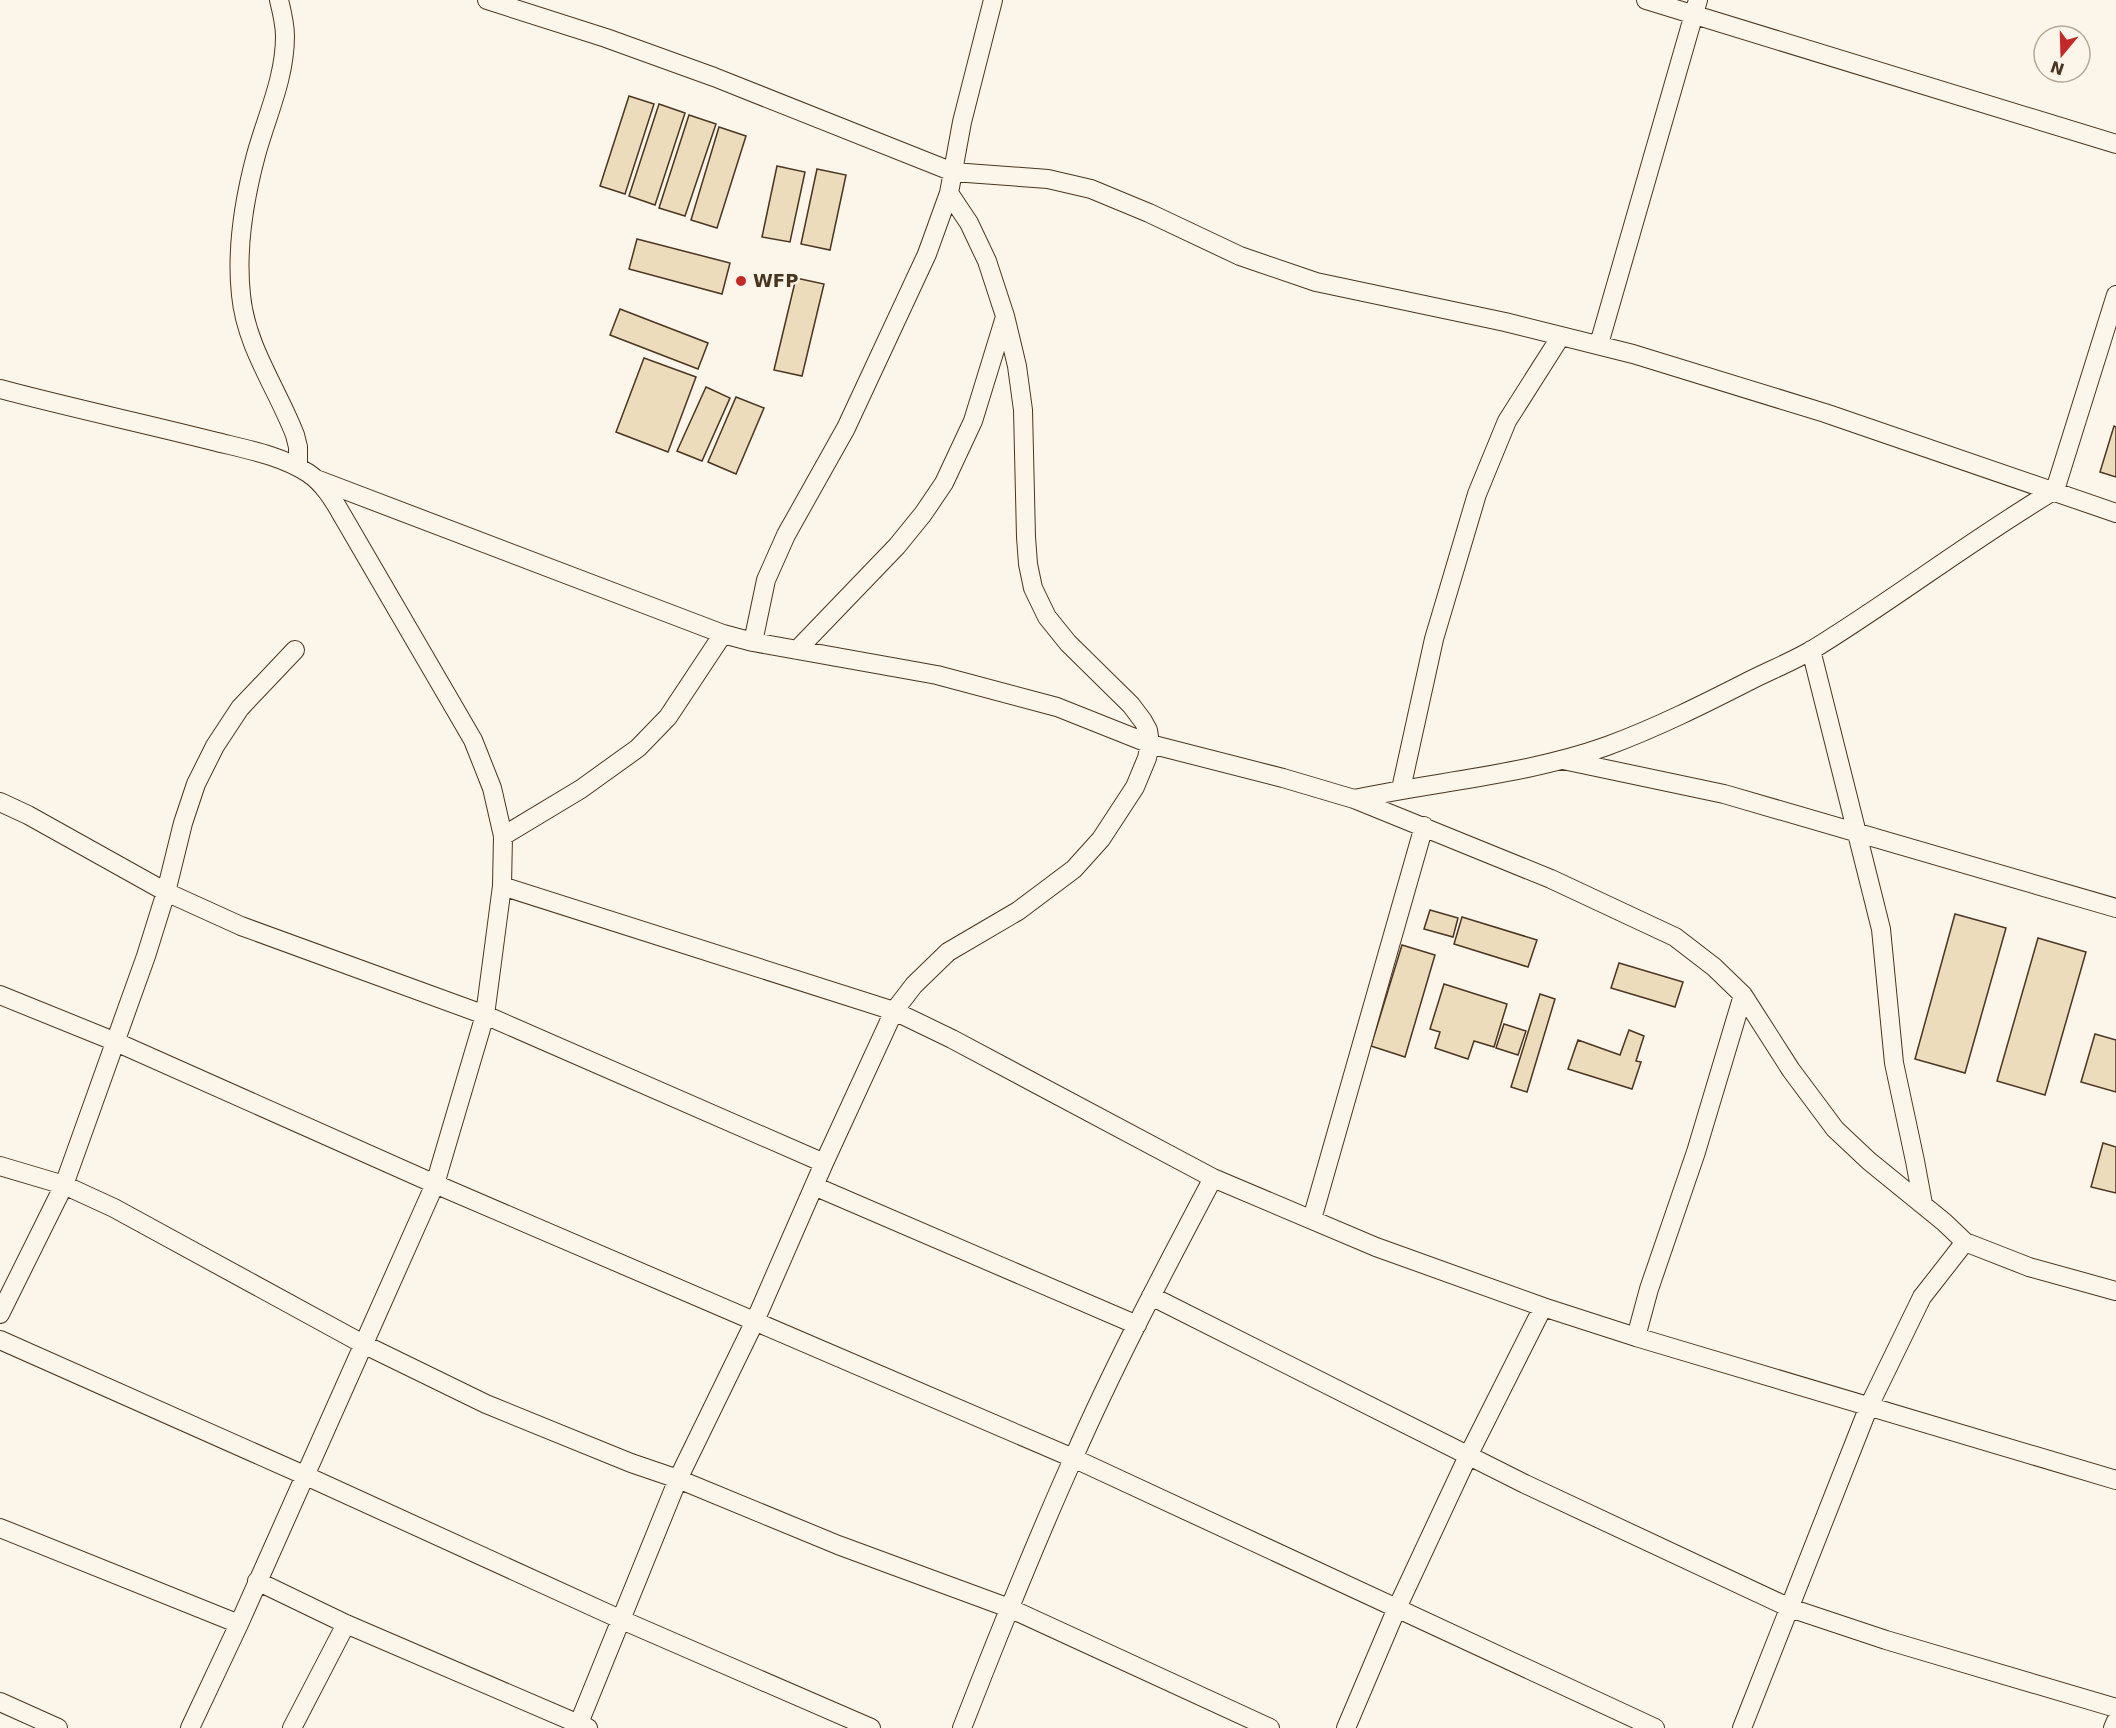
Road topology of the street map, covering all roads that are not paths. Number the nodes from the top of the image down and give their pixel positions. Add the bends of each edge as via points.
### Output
1 (279, 0) edge
2 (487, 0) edge
3 (993, 0) edge
4 (1646, 0) edge
5 (1696, 7) edge
6 (2116, 144) edge
7 (953, 172) junction
8 (949, 193) junction
9 (2116, 295) edge
10 (1005, 316) junction
11 (1561, 336) junction
12 (1599, 344) junction
13 (0, 389) edge
14 (298, 467) junction
15 (316, 479) junction
16 (2055, 490) junction
17 (2116, 513) edge
18 (723, 634) junction
19 (753, 642) junction
20 (296, 650) dead end
21 (797, 650) junction
22 (1811, 650) junction
23 (1150, 744) junction
24 (1558, 759) junction
25 (1401, 789) junction
26 (1354, 800) junction
27 (0, 802) edge
28 (1424, 826) junction
29 (1857, 833) junction
30 (503, 836) junction
31 (502, 886) junction
32 (166, 892) junction
33 (2116, 908) edge
34 (0, 995) edge
35 (1743, 995) junction
36 (894, 1011) junction
37 (485, 1015) junction
38 (116, 1042) junction
39 (824, 1163) junction
40 (0, 1166) edge
41 (1213, 1178) junction
42 (435, 1184) junction
43 (64, 1185) junction
44 (814, 1186) junction
45 (1923, 1204) junction
46 (1312, 1219) junction
47 (1965, 1242) junction
48 (2116, 1291) edge
49 (1151, 1296) junction
50 (1543, 1307) junction
51 (0, 1314) edge
52 (755, 1321) junction
53 (1137, 1325) junction
54 (1636, 1337) junction
55 (0, 1340) edge
56 (363, 1344) junction
57 (1869, 1406) junction
58 (1468, 1456) junction
59 (1073, 1458) junction
60 (304, 1475) junction
61 (678, 1479) junction
62 (2116, 1480) edge
63 (0, 1528) edge
64 (257, 1581) junction
65 (1009, 1608) junction
66 (1397, 1608) junction
67 (1790, 1608) junction
68 (622, 1620) junction
69 (239, 1624) junction
70 (346, 1624) junction
71 (0, 1702) edge
72 (2116, 1708) edge
73 (2116, 1721) edge
74 (581, 1727) edge
75 (58, 1728) edge
76 (190, 1728) edge
77 (292, 1728) edge
78 (871, 1728) edge
79 (962, 1728) edge
80 (1270, 1728) edge
81 (1346, 1728) edge
82 (1655, 1728) edge
83 (1742, 1728) edge
84 (2113, 1728) edge

1 - 14 street via 285,35 283,65 248,189 240,250 240,295 247,329 295,435
2 - 7 street via 714,77
3 - 7 street
4 - 5 street
5 - 6 street
5 - 12 street
7 - 8 street
7 - 11 street via 1069,183 1149,213 1240,256 1316,282
8 - 10 street via 987,261
8 - 19 street via 927,254 846,428 786,535 766,580
9 - 16 street
10 - 21 street via 973,421 944,483 897,546
10 - 23 street via 1023,410 1026,537 1033,588 1047,617 1068,644 1143,721
11 - 12 street
11 - 25 street via 1507,421 1477,494 1434,639
12 - 16 street via 1825,413
13 - 14 street via 166,429
14 - 15 street
15 - 18 street
15 - 30 street via 331,496 473,740 492,788
16 - 17 street
16 - 22 street
18 - 19 street
18 - 30 street via 668,717 638,748 581,789
19 - 21 street
20 - 32 street via 240,708 215,746 196,784
21 - 23 street via 948,678 1058,707
22 - 24 street via 1651,728
22 - 29 street
23 - 26 street
23 - 36 street via 1135,787 1101,839 1074,869 1018,911 948,952
24 - 25 street via 1491,775
24 - 29 street via 1724,795
25 - 26 street
26 - 28 street
27 - 32 street
28 - 35 street via 1675,937
28 - 46 street
29 - 33 street
29 - 45 street via 1881,929 1894,1063
30 - 31 street
31 - 36 street
31 - 37 street
32 - 37 street via 251,930
32 - 38 street
34 - 38 street
35 - 45 street via 1835,1129
35 - 54 street
36 - 39 street
36 - 41 street
37 - 39 street
37 - 42 street
38 - 42 street
38 - 43 street
39 - 44 street
40 - 43 street
41 - 46 street
41 - 49 street
42 - 52 street
42 - 56 street
43 - 51 street
43 - 56 street via 114,1208
44 - 52 street
44 - 53 street
45 - 47 street
46 - 50 street via 1376,1248
47 - 48 street via 2029,1267
47 - 57 street via 1922,1297
49 - 53 street
49 - 58 street
50 - 54 street
50 - 58 street
52 - 59 street
52 - 61 street
53 - 59 street
54 - 57 street
55 - 60 street
56 - 60 street
56 - 61 street via 486,1404
57 - 62 street
57 - 67 street
58 - 66 street
58 - 67 street
59 - 65 street
59 - 66 street
60 - 64 street
60 - 68 street
61 - 65 street via 838,1545
61 - 68 street
63 - 69 street
64 - 69 street
64 - 70 street
65 - 79 street
65 - 80 street
66 - 81 street
66 - 82 street
67 - 72 street
67 - 83 street
68 - 74 street
68 - 78 street
69 - 76 street
70 - 74 street
70 - 77 street
71 - 75 street
73 - 84 street

